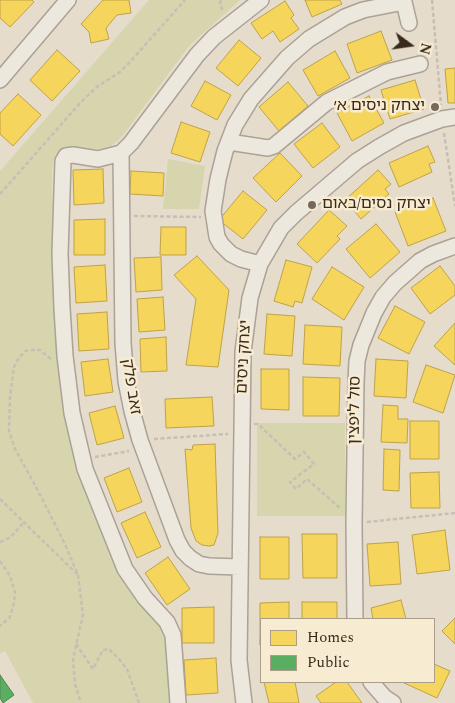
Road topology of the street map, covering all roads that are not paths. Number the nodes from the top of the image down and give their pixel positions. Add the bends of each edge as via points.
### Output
1 (68, 0) edge
2 (261, 0) edge
3 (410, 1) edge
4 (409, 23) dead end
5 (420, 64) dead end
6 (0, 80) edge
7 (449, 118) edge
8 (229, 142) junction
9 (121, 153) junction
10 (455, 246) edge
11 (260, 264) junction
12 (240, 567) junction
13 (355, 618) edge
14 (372, 683) edge
15 (178, 703) edge
16 (244, 703) edge
17 (393, 703) edge

1 - 6 street
2 - 9 street via 197,54
3 - 4 street
3 - 8 street via 344,17 309,39 287,58 251,99 235,124
5 - 8 street via 387,72 327,102 274,146 268,148
7 - 11 street, יצחק ניסים via 404,133 357,161 281,228
8 - 11 street via 218,179 213,217 216,237 231,254
9 - 12 street, זאב פלק via 123,342 132,411 183,550 199,564
9 - 15 street via 98,159 72,155 63,161 60,254 65,356 82,458 101,511 125,569 167,622 173,635
10 - 13 street, סול ליפצין via 420,261 383,297 366,328 357,361
11 - 12 street, יצחק ניסים via 250,298 244,352
12 - 16 street, יצחק ניסים via 239,660
14 - 17 street

